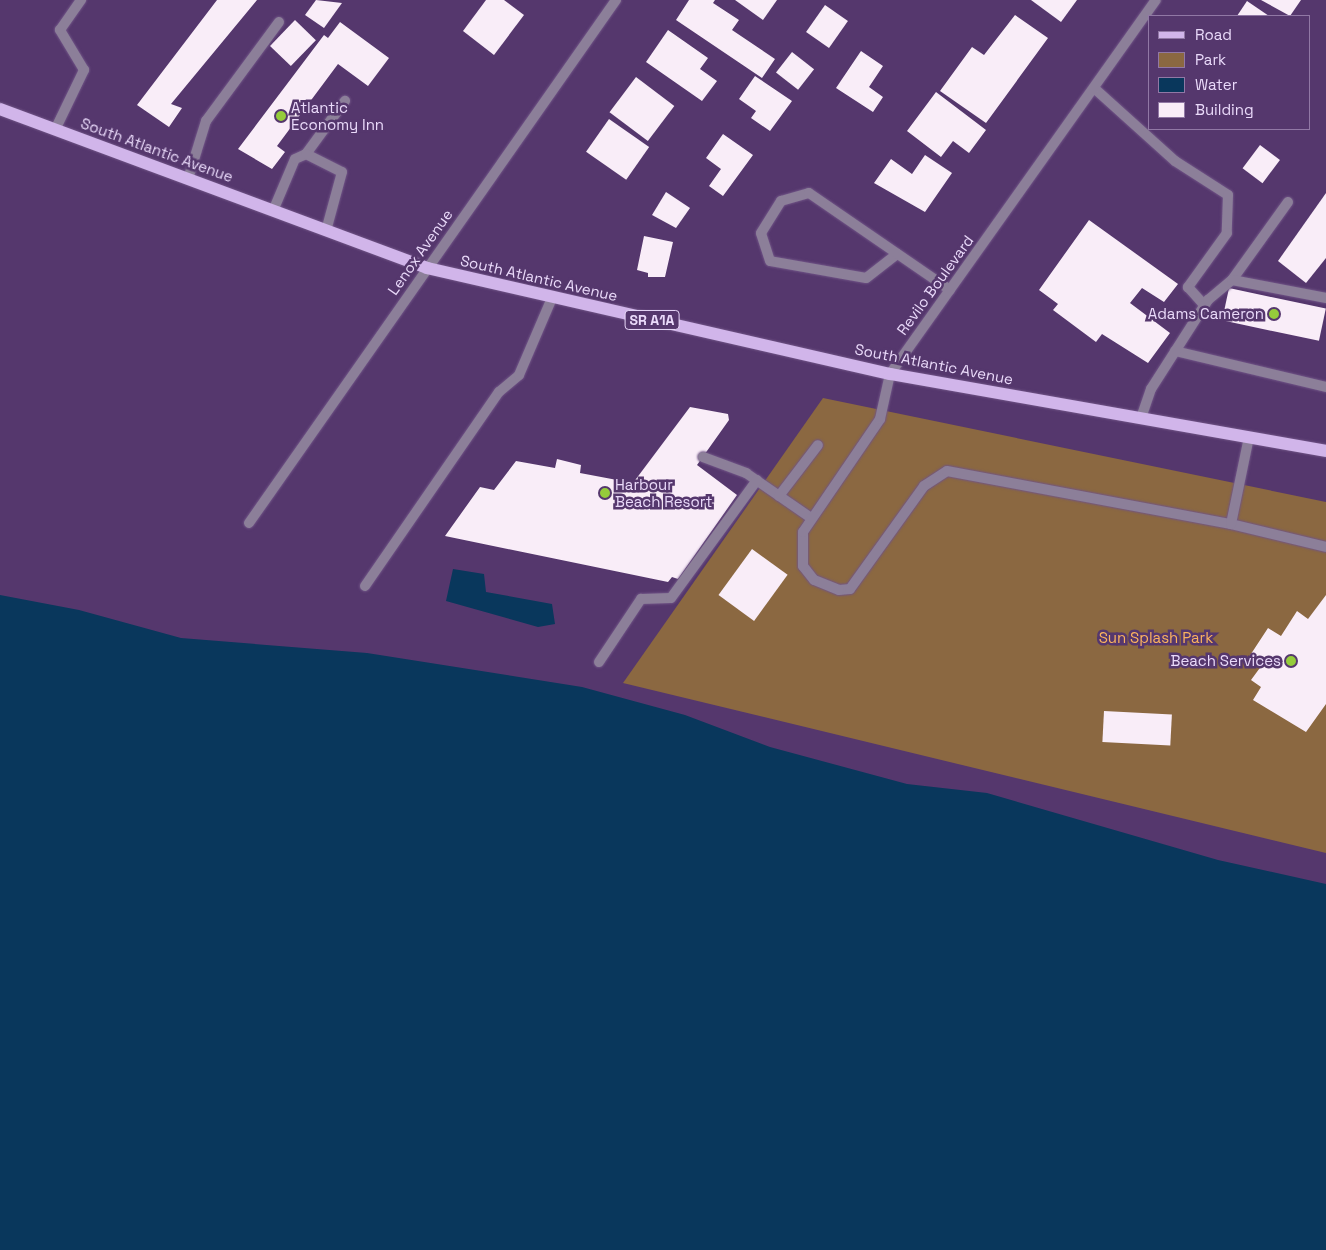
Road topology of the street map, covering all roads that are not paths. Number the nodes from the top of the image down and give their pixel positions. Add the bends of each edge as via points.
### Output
1 (81, 0) edge
2 (616, 0) edge
3 (1156, 0) edge
4 (279, 22) dead end
5 (1094, 88) junction
6 (345, 101) dead end
7 (0, 109) edge
8 (55, 130) junction
9 (306, 154) junction
10 (188, 179) junction
11 (1288, 202) dead end
12 (273, 211) junction
13 (326, 231) junction
14 (897, 254) junction
15 (426, 268) junction
16 (1232, 280) junction
17 (950, 290) junction
18 (552, 298) junction
19 (1326, 298) edge
20 (1204, 305) junction
21 (1175, 351) junction
22 (890, 374) junction
23 (1326, 387) edge
24 (1141, 418) junction
25 (1249, 438) junction
26 (818, 445) dead end
27 (1325, 449) edge
28 (704, 457) dead end
29 (756, 480) junction
30 (779, 496) junction
31 (811, 518) junction
32 (249, 522) dead end
33 (1231, 524) junction
34 (1326, 547) edge
35 (365, 586) dead end
36 (599, 662) dead end

1 - 8 street via 60,30 84,70
2 - 15 street, Lenox Avenue
3 - 5 street, Revilo Boulevard
4 - 10 street via 206,121
5 - 17 street, Revilo Boulevard
5 - 20 street via 1175,161 1228,194 1227,233 1188,287
6 - 9 street
7 - 8 main road, South Atlantic Avenue / SR A1A
8 - 10 main road, South Atlantic Avenue / SR A1A
9 - 12 street via 295,159
9 - 13 street via 342,172
10 - 12 main road, South Atlantic Avenue / SR A1A
11 - 16 street
12 - 13 main road, South Atlantic Avenue / SR A1A
13 - 15 main road, South Atlantic Avenue / SR A1A
14 - 14 street via 809,193 781,201 761,233 770,261 866,278
14 - 17 street
15 - 18 main road, South Atlantic Avenue / SR A1A
15 - 32 street, Lenox Avenue
16 - 19 street
16 - 20 street
17 - 22 street, Revilo Boulevard
18 - 22 main road, South Atlantic Avenue / SR A1A
18 - 35 street via 519,375 499,392
20 - 21 street
21 - 23 street
21 - 24 street via 1151,389
22 - 24 main road, South Atlantic Avenue / SR A1A
22 - 31 street, Revilo Boulevard via 880,419
24 - 25 main road, South Atlantic Avenue / SR A1A
25 - 27 main road, South Atlantic Avenue / SR A1A
25 - 33 street
26 - 30 street
28 - 29 street
29 - 30 street
29 - 36 street via 672,598 641,599
30 - 31 street
31 - 33 street, Revilo Boulevard via 803,532 803,566 814,580 839,590 850,589 924,486 947,471
33 - 34 street

